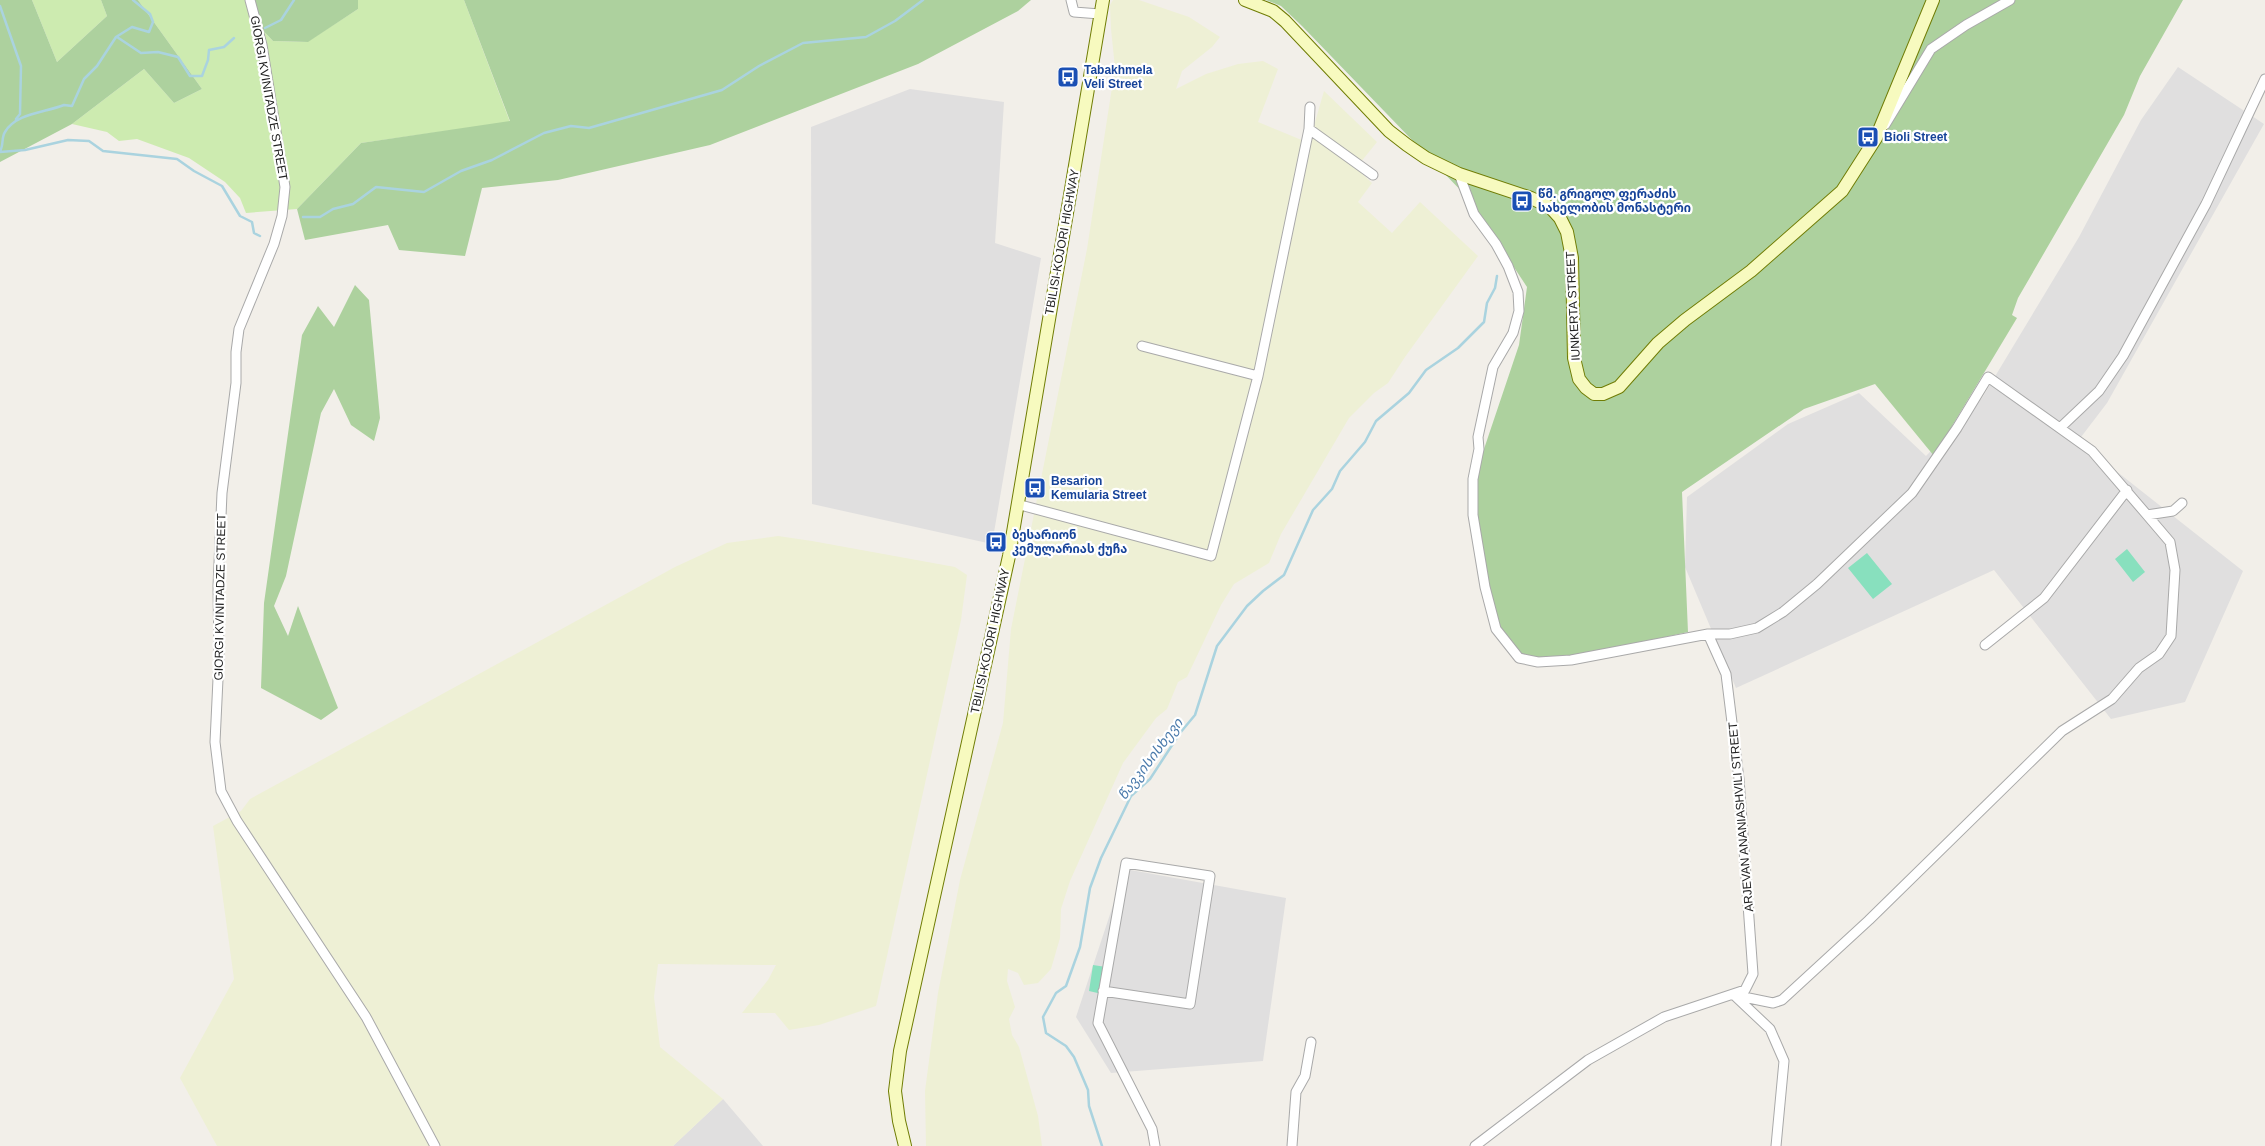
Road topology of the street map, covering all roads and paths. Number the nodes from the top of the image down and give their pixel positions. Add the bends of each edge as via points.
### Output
1 (250, 0) edge
2 (1071, 0) edge
3 (1103, 0) edge
4 (1245, 0) edge
5 (1933, 0) edge
6 (2010, 0) edge
7 (1100, 14) junction
8 (2265, 79) edge
9 (1310, 106) dead end
10 (1310, 129) junction
11 (1876, 138) junction
12 (1459, 174) junction
13 (1372, 175) dead end
14 (1142, 346) dead end
15 (1258, 376) junction
16 (2061, 427) junction
17 (2127, 490) junction
18 (2182, 503) dead end
19 (1017, 504) junction
20 (2147, 515) junction
21 (1708, 634) junction
22 (1986, 645) dead end
23 (1103, 991) junction
24 (1734, 995) junction
25 (1311, 1042) dead end
26 (434, 1146) edge
27 (905, 1146) edge
28 (1155, 1146) edge
29 (1292, 1146) edge
30 (1475, 1146) edge
31 (1776, 1146) edge

1 - 26 street, GIORGI KVINITADZE STREET via 262,45 284,187 282,216 274,244 239,330 236,352 236,383 222,493 218,586 216,742 219,780 221,792 237,821 366,1017
2 - 7 street via 1074,12
3 - 7 main road
4 - 12 main road, IUNKERTA STREET via 1273,11 1285,21 1389,130 1426,158
5 - 11 main road, IUNKERTA STREET
6 - 11 street via 1931,49
7 - 19 main road, TBILISI-KOJORI HIGHWAY
8 - 16 street via 2206,204 2124,356 2098,391
9 - 10 street
10 - 13 street
10 - 15 street
11 - 12 main road, IUNKERTA STREET via 1842,191 1829,204 1751,271 1658,343 1619,388 1603,394 1594,394 1579,379 1572,258 1567,232 1560,218 1550,207 1531,198
12 - 21 street via 1474,214 1496,244 1518,292 1519,311 1513,333 1494,367 1478,437 1473,479 1473,515 1496,629 1519,658 1538,662 1571,660
14 - 15 street
15 - 19 street via 1211,556
16 - 17 street via 2092,451
16 - 21 street via 1988,377 1912,492 1817,584 1783,612 1756,628 1730,634
17 - 20 street
17 - 22 street via 2044,598
18 - 20 street via 2173,511
19 - 27 main road, TBILISI-KOJORI HIGHWAY via 1009,556 900,1051 895,1091
20 - 24 street via 2170,542 2175,570 2171,636 2159,654 2139,668 2112,699 2062,730 1869,920 1782,1000 1774,1003
21 - 24 street, ARJEVAN ANANIASHVILI STREET via 1726,674 1748,886 1753,974 1745,990
23 - 23 street via 1190,1004 1210,876 1126,863
23 - 28 street via 1098,1023 1152,1129
24 - 30 street via 1664,1017 1588,1060
24 - 31 street via 1770,1029 1784,1061
25 - 29 street via 1306,1076 1296,1092

